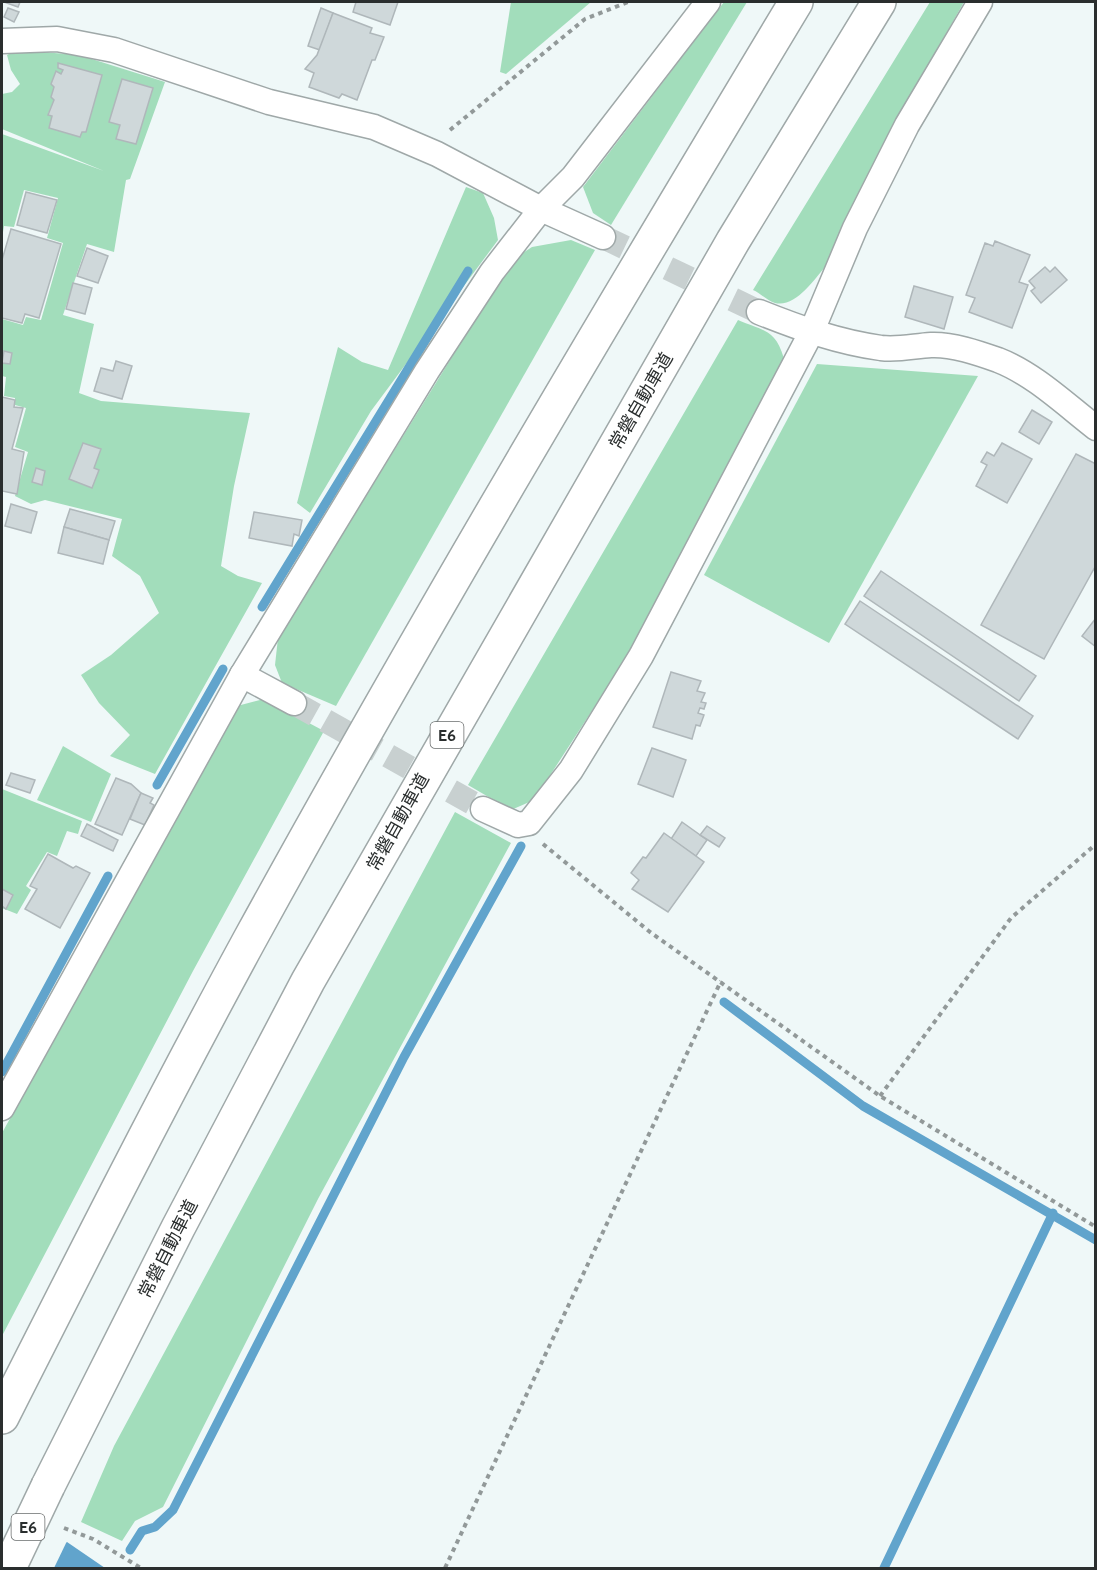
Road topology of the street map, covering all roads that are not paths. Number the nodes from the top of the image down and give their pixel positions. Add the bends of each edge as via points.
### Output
1 (708, 2) edge
2 (796, 2) edge
3 (879, 2) edge
4 (980, 2) edge
5 (2, 41) edge
6 (541, 209) junction
7 (603, 237) tunnel mouth
8 (759, 312) tunnel mouth
9 (811, 333) junction
10 (1095, 428) edge
11 (242, 675) junction
12 (294, 703) tunnel mouth
13 (483, 809) tunnel mouth
14 (2, 1108) edge
15 (2, 1417) edge
16 (9, 1569) edge

1 - 6 street via 573,177
2 - 15 highway via 410,656 255,930
3 - 16 highway, 常磐自動車道 / E6, bridge via 727,251 308,981 178,1228
4 - 9 street via 902,135 855,228
5 - 6 street via 57,39 114,50 269,102 374,127 427,149
6 - 7 street
6 - 11 street via 492,272 427,371
8 - 9 street
9 - 10 street via 880,348 941,346 999,361 1039,384
9 - 13 street via 641,656 572,771 530,823 518,825
11 - 12 street
11 - 14 street

